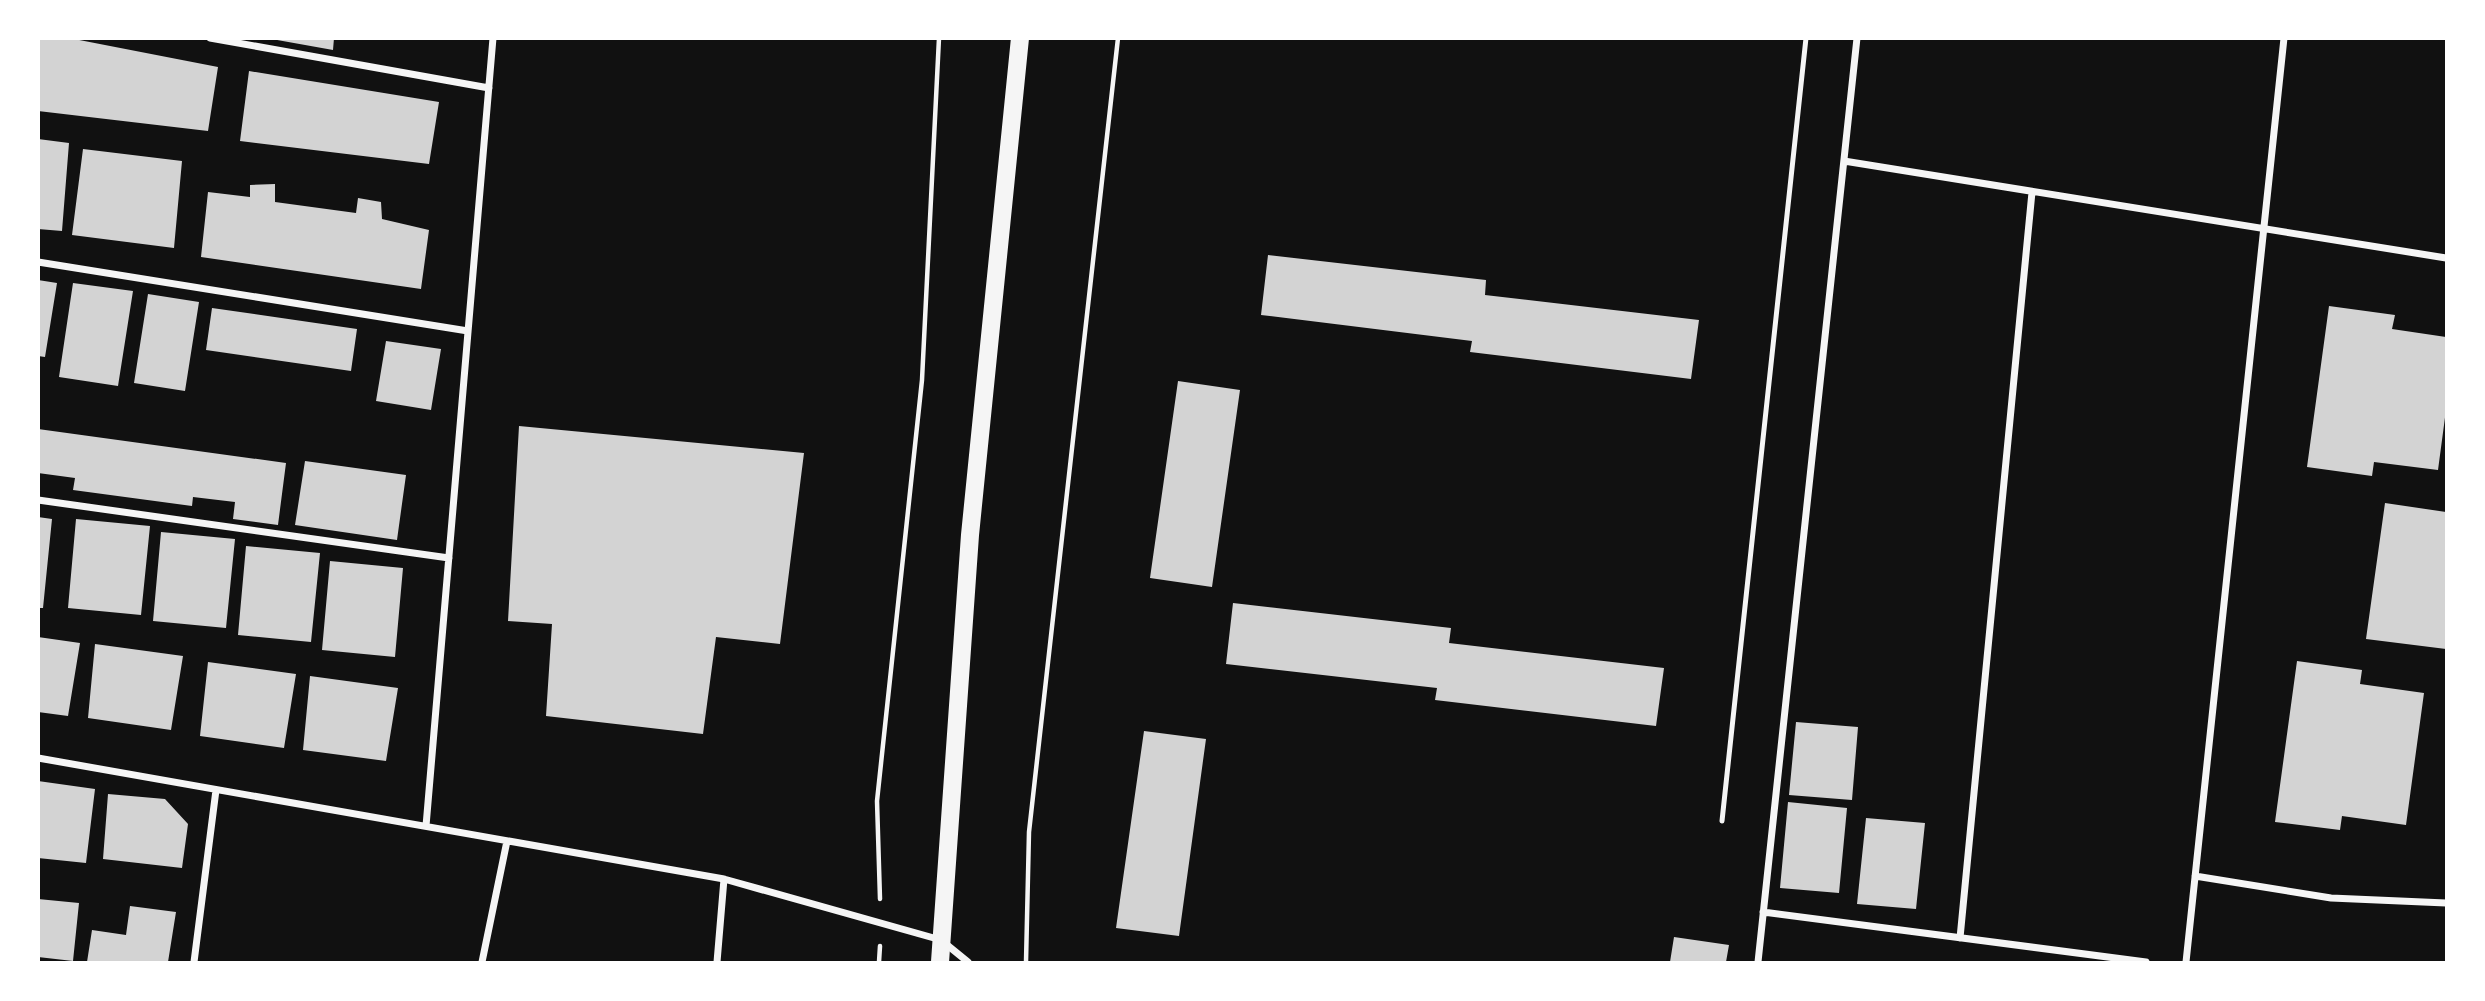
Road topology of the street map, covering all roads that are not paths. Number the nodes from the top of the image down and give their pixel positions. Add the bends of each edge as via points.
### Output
1 (210, 38) edge
2 (493, 38) edge
3 (1020, 38) edge
4 (1806, 38) edge
5 (1857, 38) edge
6 (2284, 38) edge
7 (489, 88) junction
8 (1844, 161) junction
9 (2032, 192) junction
10 (2264, 229) junction
11 (2446, 258) edge
12 (38, 262) edge
13 (468, 331) junction
14 (38, 500) edge
15 (449, 558) junction
16 (38, 758) edge
17 (216, 790) junction
18 (1722, 821) dead end
19 (426, 826) junction
20 (507, 841) junction
21 (2196, 876) junction
22 (724, 879) junction
23 (2446, 903) edge
24 (1763, 912) junction
25 (1960, 938) junction
26 (941, 940) junction
27 (194, 962) edge
28 (482, 962) edge
29 (716, 962) edge
30 (930, 962) edge
31 (940, 962) edge
32 (968, 962) edge
33 (1758, 962) edge
34 (2146, 962) edge
35 (2186, 962) edge

1 - 7 street
2 - 7 street
3 - 26 main road via 970,535
4 - 18 lane
5 - 8 street
6 - 10 street
7 - 13 street
8 - 9 street
8 - 24 street
9 - 10 street
9 - 25 street
10 - 11 street
10 - 21 street
12 - 13 street
13 - 15 street
14 - 15 street
15 - 19 street
16 - 17 street
17 - 19 street
17 - 27 street
19 - 20 street
20 - 22 street
20 - 28 street
21 - 23 street via 2331,898
21 - 35 street
22 - 26 street
22 - 29 street
24 - 25 street
24 - 33 street
25 - 34 street
26 - 30 street
26 - 31 main road
26 - 32 street

